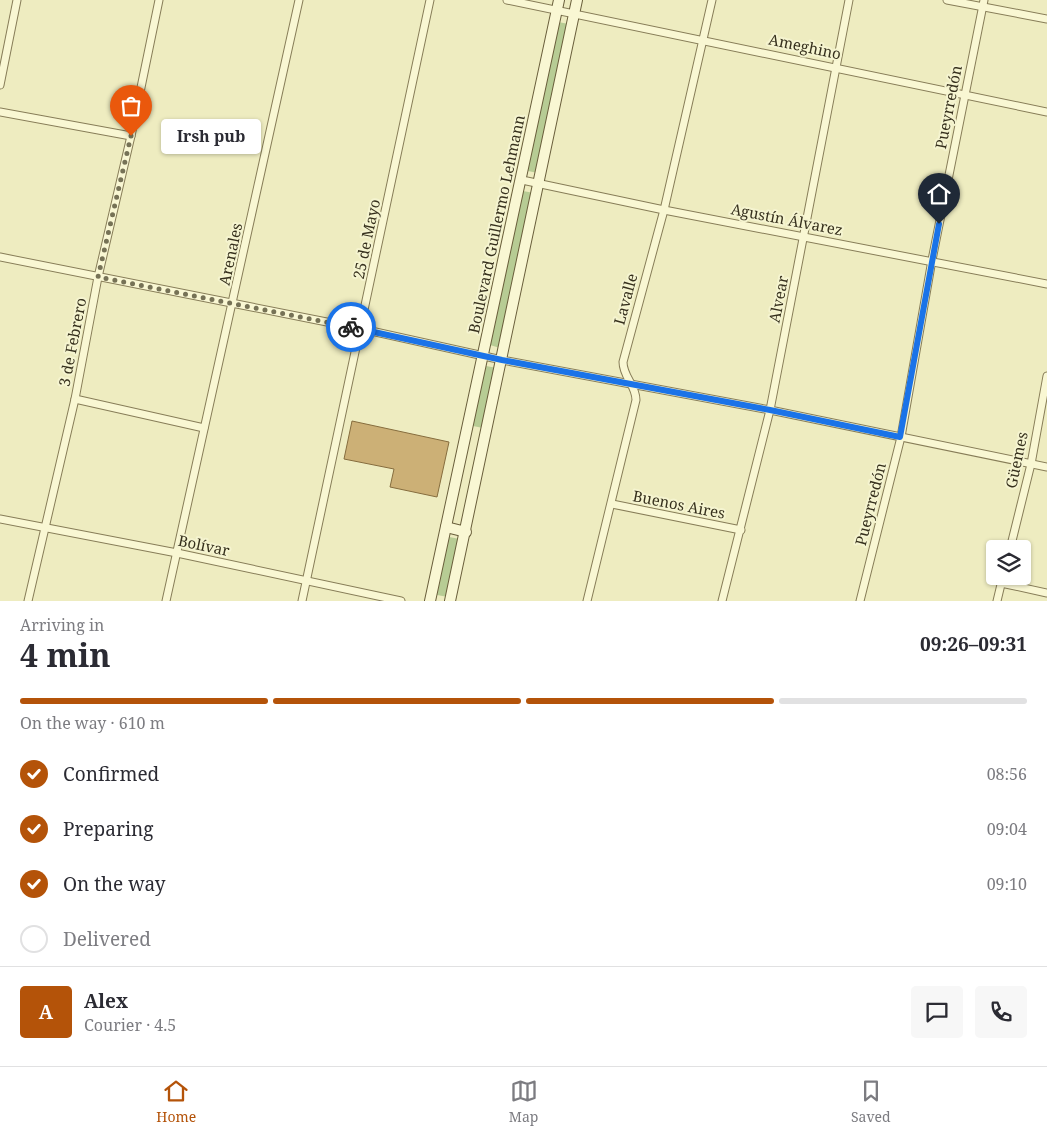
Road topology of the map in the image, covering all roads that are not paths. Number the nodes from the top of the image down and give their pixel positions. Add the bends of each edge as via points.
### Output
1 (17, 0) edge
2 (159, 0) edge
3 (299, 0) edge
4 (430, 0) edge
5 (507, 0) edge
6 (559, 0) edge
7 (577, 0) edge
8 (712, 0) edge
9 (849, 0) edge
10 (947, 0) edge
11 (984, 3) edge
12 (557, 11) junction
13 (575, 15) junction
14 (1047, 20) edge
15 (704, 39) junction
16 (835, 67) junction
17 (0, 85) edge
18 (964, 94) junction
19 (0, 112) edge
20 (1047, 112) edge
21 (131, 136) junction
22 (522, 180) junction
23 (540, 185) junction
24 (664, 210) junction
25 (805, 236) junction
26 (0, 257) edge
27 (932, 260) junction
28 (98, 277) junction
29 (1047, 284) edge
30 (234, 304) junction
31 (362, 329) junction
32 (482, 356) junction
33 (502, 360) junction
34 (1047, 376) edge
35 (632, 384) junction
36 (74, 399) junction
37 (770, 410) junction
38 (204, 428) junction
39 (467, 432) junction
40 (486, 436) junction
41 (900, 437) junction
42 (1030, 464) junction
43 (1047, 467) edge
44 (612, 504) junction
45 (0, 519) edge
46 (446, 527) junction
47 (46, 528) junction
48 (741, 530) junction
49 (466, 532) junction
50 (1012, 540) edge
51 (177, 553) junction
52 (306, 580) junction
53 (1001, 585) edge
54 (1019, 585) edge
55 (1047, 593) edge
56 (28, 601) edge
57 (166, 601) edge
58 (302, 601) edge
59 (401, 601) edge
60 (430, 601) edge
61 (450, 601) edge
62 (587, 601) edge
63 (722, 601) edge
64 (860, 601) edge
65 (997, 601) edge

1 - 17 street
2 - 21 street, 3 de Febrero
3 - 30 street, Arenales
4 - 31 street, 25 de Mayo
5 - 12 street, Ameghino
6 - 12 main road, Boulevard Guillermo Lehmann
7 - 13 main road
8 - 15 street, Lavalle
9 - 16 street, Alvear
10 - 11 street
11 - 14 street
11 - 18 street, Pueyrredón
12 - 13 street, Ameghino
12 - 22 main road, Boulevard Guillermo Lehmann
13 - 15 street, Ameghino
13 - 23 main road
15 - 16 street, Ameghino
15 - 24 street, Lavalle
16 - 18 street, Ameghino
16 - 25 street, Alvear
18 - 20 street, Ameghino
18 - 27 street, Pueyrredón
19 - 21 street
21 - 28 street, 3 de Febrero
22 - 23 street, Agustín Álvarez
22 - 32 main road, Boulevard Guillermo Lehmann
23 - 24 street, Agustín Álvarez
23 - 33 main road
24 - 25 street, Agustín Álvarez
24 - 35 street, Lavalle via 622,362 623,372
25 - 27 street, Agustín Álvarez
25 - 37 street, Alvear
26 - 28 street
27 - 29 street, Agustín Álvarez
27 - 41 street, Pueyrredón
28 - 30 street
28 - 36 street, 3 de Febrero
30 - 31 street
30 - 38 street, Arenales
31 - 32 street
31 - 52 street, 25 de Mayo
32 - 33 street
32 - 39 main road, Boulevard Guillermo Lehmann
33 - 35 street
33 - 40 main road
34 - 42 street, Güemes
35 - 37 street
35 - 44 street, Lavalle via 636,400
36 - 38 street
36 - 47 street, 3 de Febrero
37 - 41 street
37 - 48 street, Alvear
38 - 51 street, Arenales
39 - 40 main road
39 - 46 main road, Boulevard Guillermo Lehmann
40 - 49 main road
41 - 42 street
41 - 64 street, Pueyrredón
42 - 43 street
42 - 50 street, Güemes
44 - 48 street, Buenos Aires
44 - 62 street, Lavalle
45 - 47 street, Bolívar
46 - 49 main road
46 - 60 main road, Boulevard Guillermo Lehmann
47 - 51 street, Bolívar
47 - 56 street, 3 de Febrero
48 - 63 street, Alvear
49 - 61 main road
51 - 52 street, Bolívar
51 - 57 street, Arenales
52 - 58 street, 25 de Mayo
52 - 59 street, Bolívar
53 - 65 street
54 - 55 street

